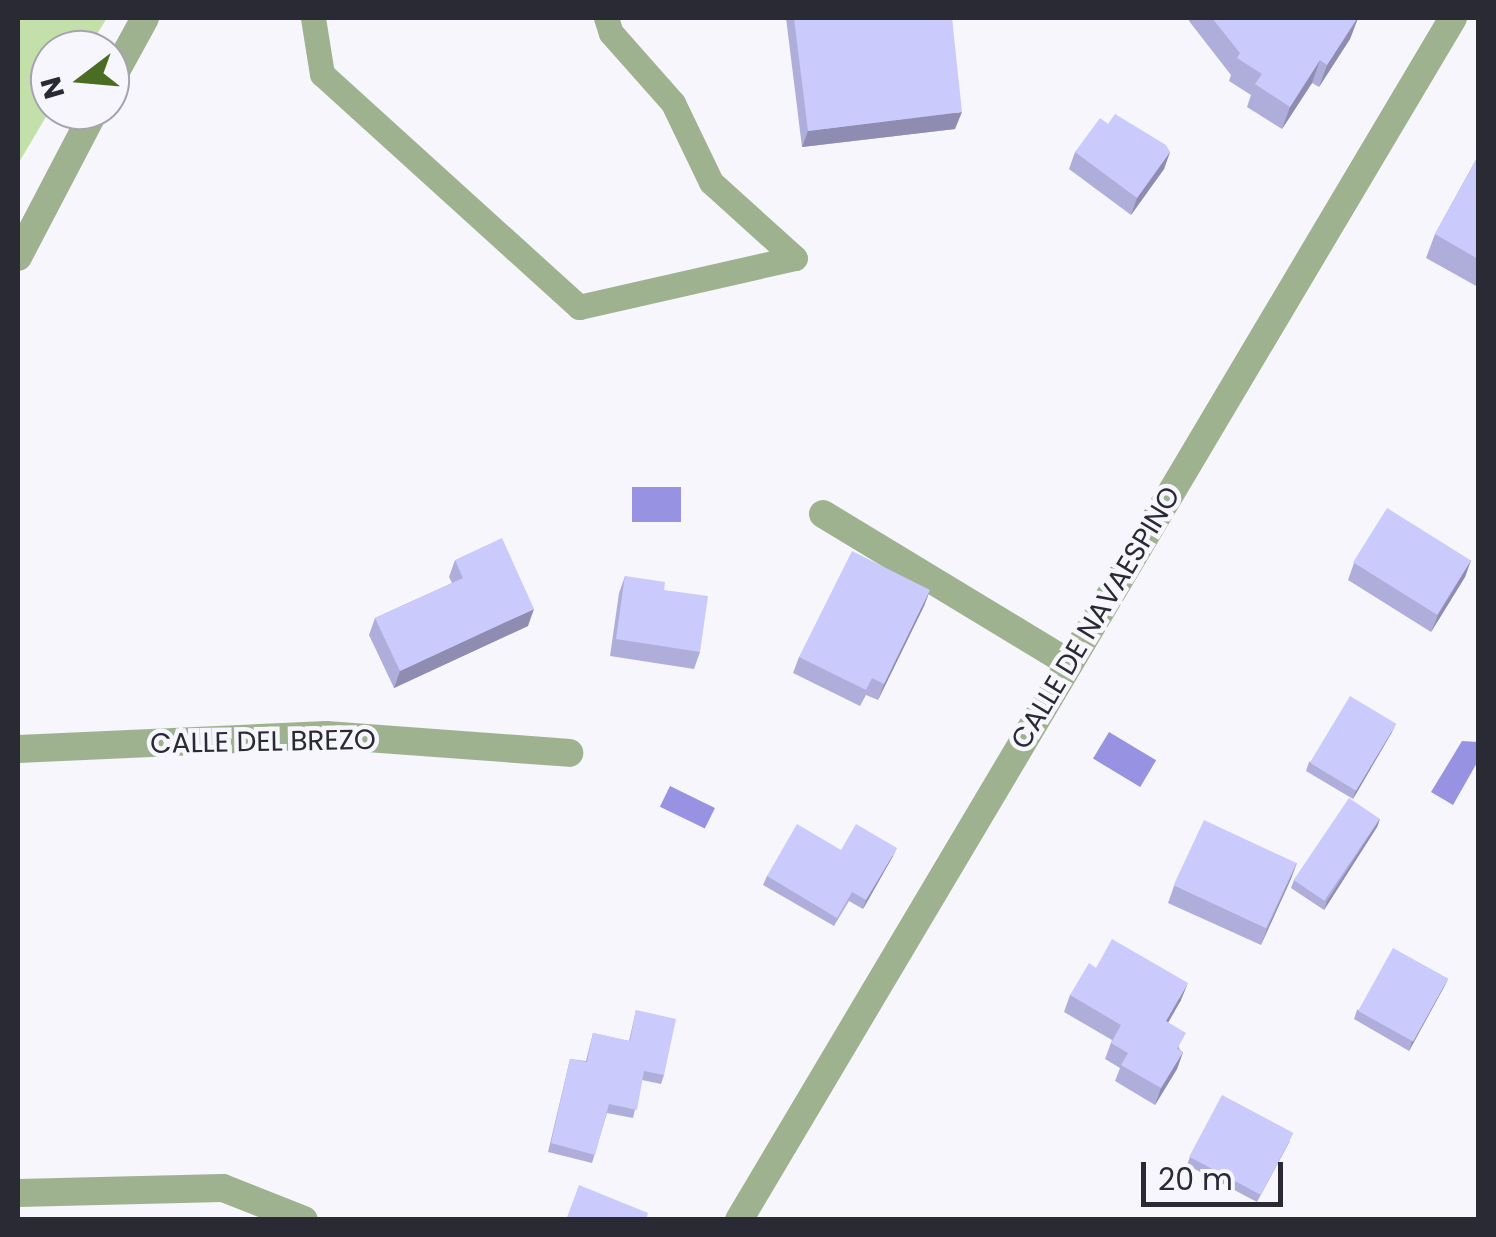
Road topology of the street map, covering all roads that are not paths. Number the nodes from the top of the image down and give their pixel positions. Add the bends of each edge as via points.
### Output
1 (146, 18) edge
2 (312, 18) edge
3 (606, 18) edge
4 (1453, 18) edge
5 (130, 46) edge
6 (84, 130) edge
7 (18, 258) edge
8 (823, 514) dead end
9 (1069, 663) junction
10 (18, 750) edge
11 (569, 753) dead end
12 (18, 1194) edge
13 (304, 1220) edge
14 (739, 1220) edge

1 - 5 street
2 - 3 lane via 322,74 579,307 796,258 711,182 673,103 611,33
4 - 9 street, CALLE DE NAVAESPINO
6 - 7 street
8 - 9 street
9 - 14 street, CALLE DE NAVAESPINO
10 - 11 street, CALLE DEL BREZO via 326,736
12 - 13 street via 224,1188

